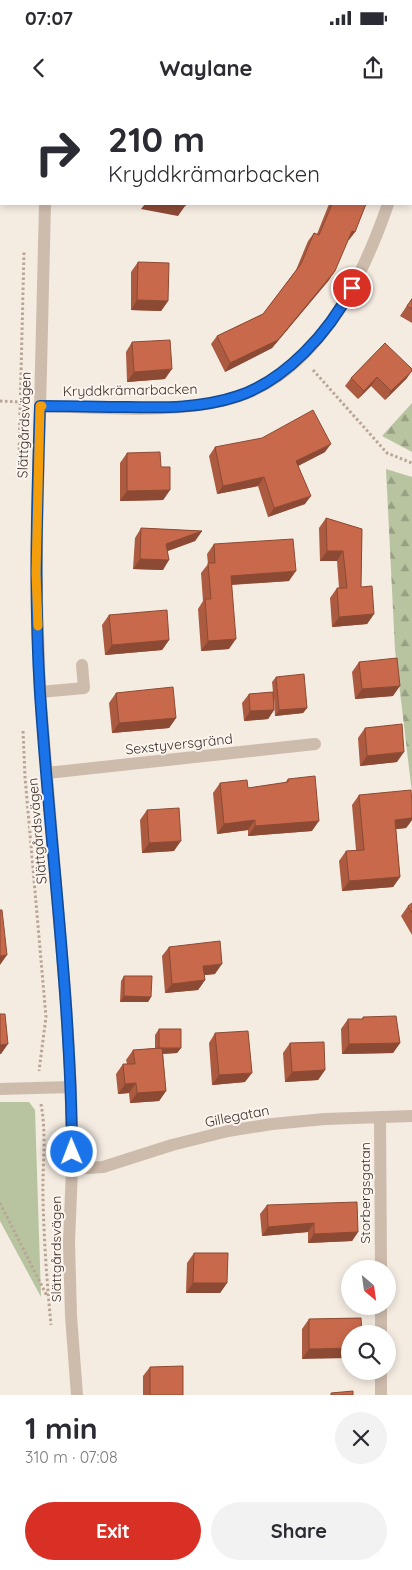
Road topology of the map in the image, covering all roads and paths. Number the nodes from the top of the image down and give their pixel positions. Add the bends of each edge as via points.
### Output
1 (45, 205) edge
2 (388, 205) edge
3 (300, 356) junction
4 (40, 406) junction
5 (412, 463) edge
6 (82, 665) dead end
7 (40, 692) junction
8 (315, 744) dead end
9 (47, 773) junction
10 (71, 1087) junction
11 (0, 1089) edge
12 (412, 1116) edge
13 (380, 1117) junction
14 (72, 1169) junction
15 (0, 1203) edge
16 (381, 1260) edge
17 (48, 1298) dead end
18 (381, 1380) edge
19 (77, 1395) edge
20 (381, 1395) edge

1 - 4 street, Slättgårdsvägen
2 - 3 street, Kryddkrämarbacken via 370,252 347,298
3 - 4 street, Kryddkrämarbacken via 258,387 213,403 166,408
3 - 5 path via 387,453
4 - 7 street, Slättgårdsvägen via 36,573
6 - 7 street via 84,688
7 - 9 street, Slättgårdsvägen
8 - 9 street, Sexstyversgränd
9 - 10 street, Slättgårdsvägen
10 - 11 street
10 - 14 street, Slättgårdsvägen
12 - 13 street, Gillegatan
13 - 14 street, Gillegatan via 325,1119 228,1131 103,1167
13 - 16 street, Storbergsgatan
14 - 19 street, Slättgårdsvägen via 71,1316
15 - 17 path
18 - 20 street

